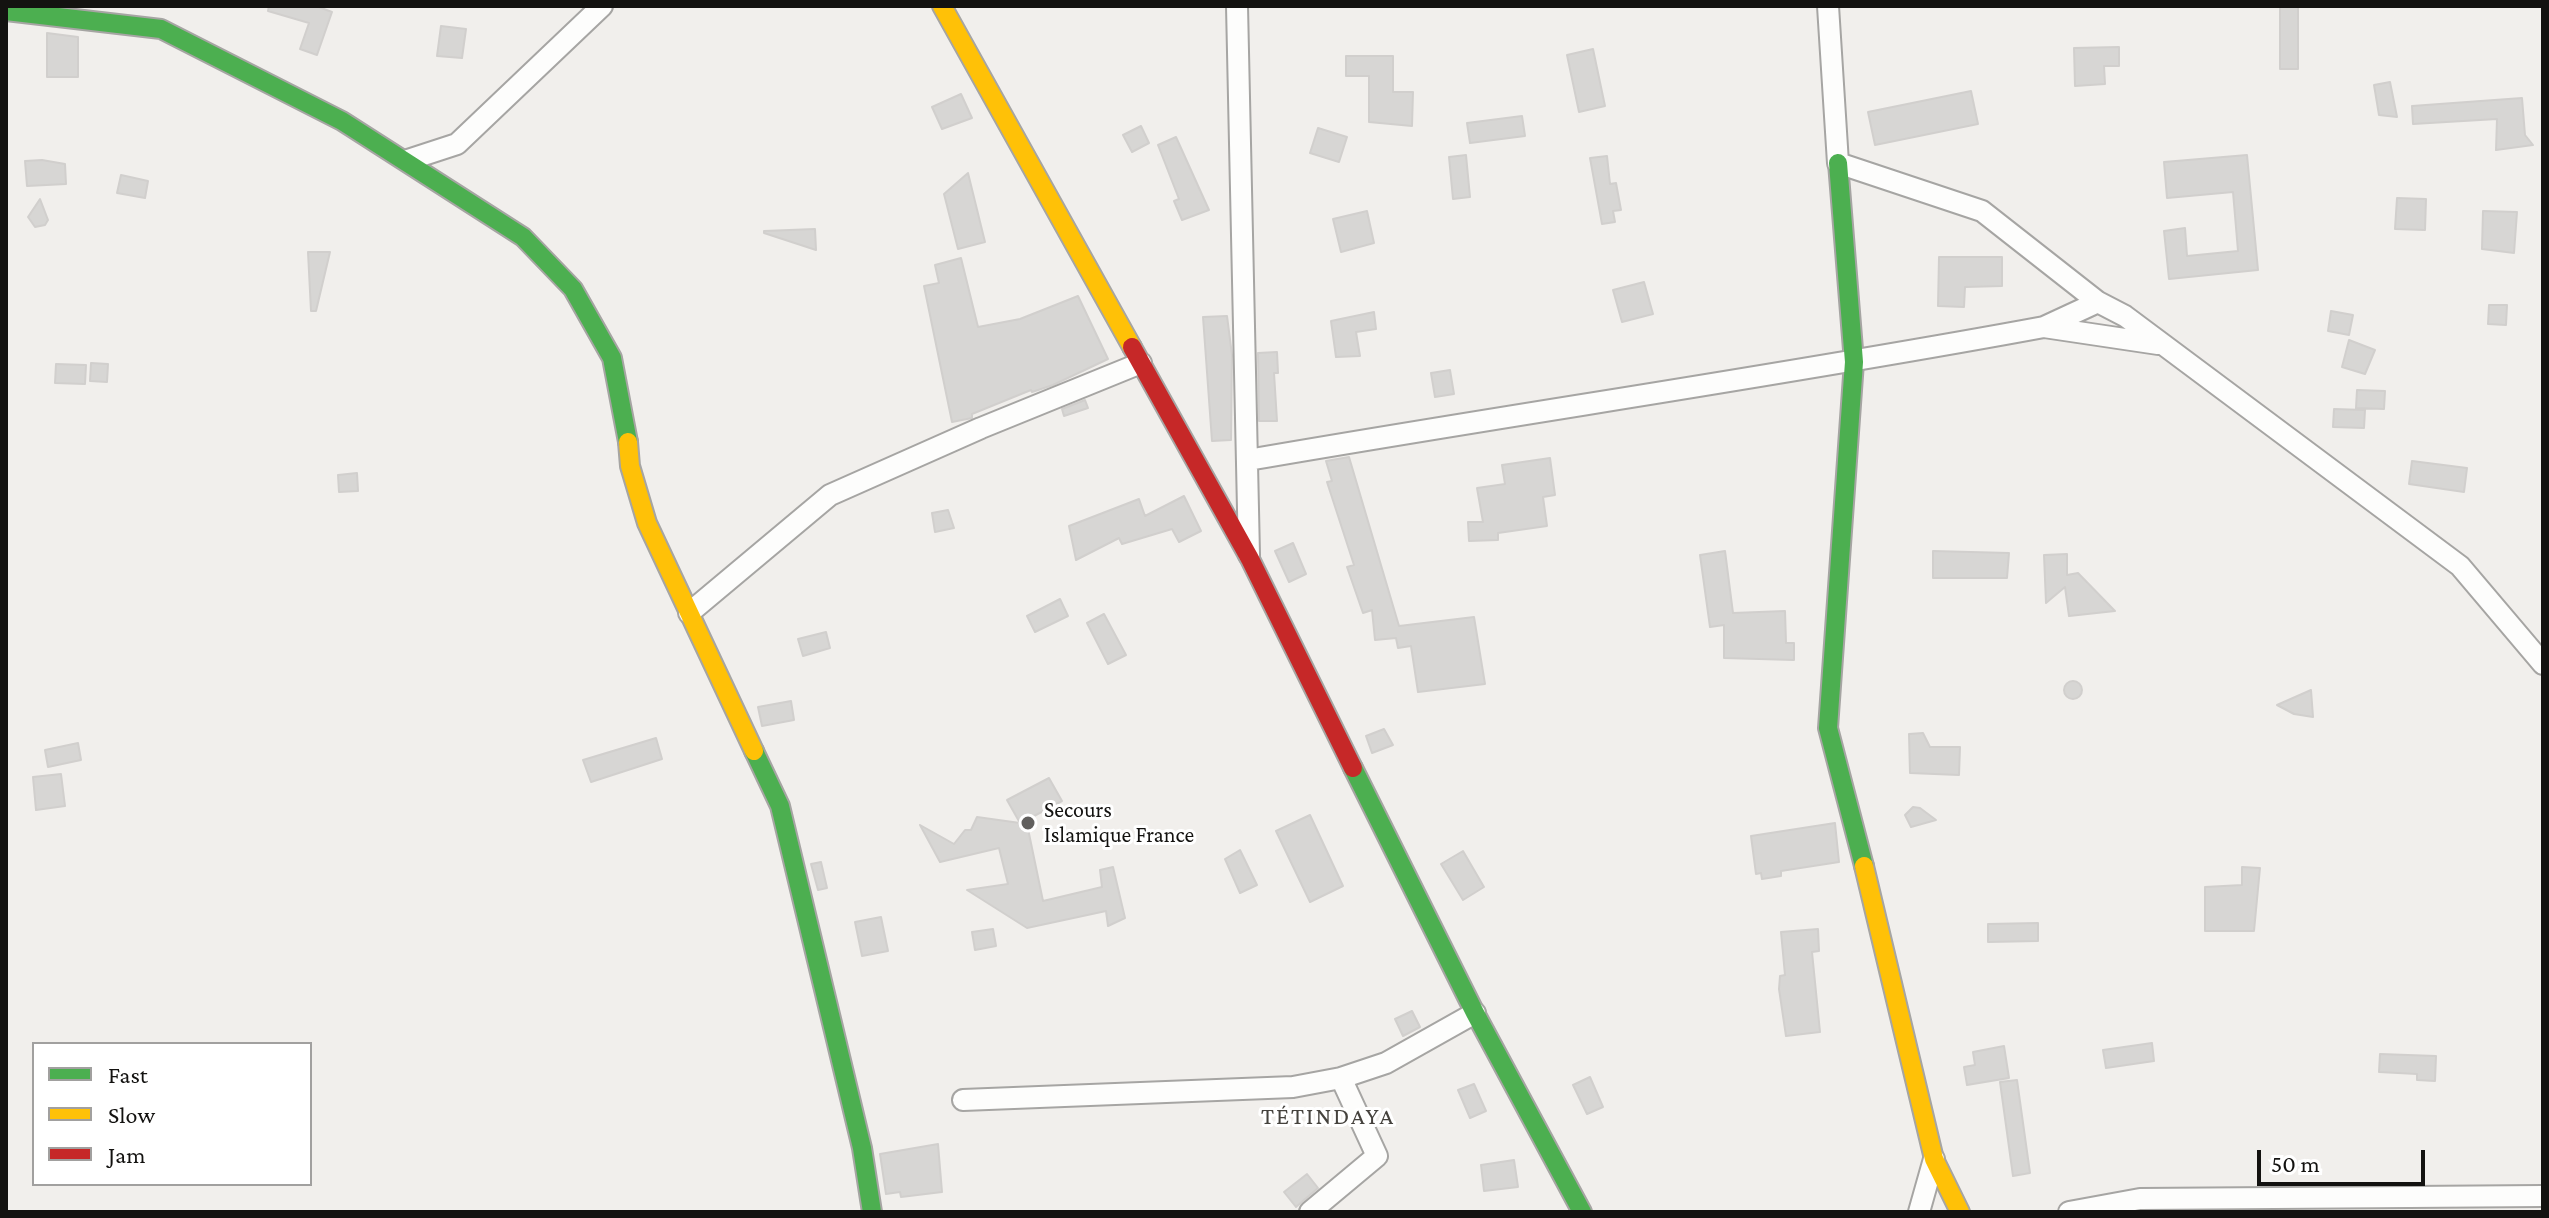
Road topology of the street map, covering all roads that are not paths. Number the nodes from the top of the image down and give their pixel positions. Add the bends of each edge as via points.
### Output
1 (602, 6) edge
2 (942, 6) edge
3 (1237, 6) edge
4 (1828, 6) edge
5 (6, 11) edge
6 (408, 160) junction
7 (1838, 163) junction
8 (2098, 302) junction
9 (2044, 327) junction
10 (2162, 344) junction
11 (1854, 362) junction
12 (1141, 363) junction
13 (1248, 460) junction
14 (1250, 559) junction
15 (689, 613) junction
16 (2543, 664) edge
17 (1475, 1013) junction
18 (1341, 1078) junction
19 (963, 1100) dead end
20 (1934, 1159) junction
21 (2543, 1196) edge
22 (872, 1212) edge
23 (1310, 1212) edge
24 (1582, 1212) edge
25 (1919, 1212) edge
26 (1960, 1212) edge
27 (2069, 1212) edge

1 - 6 street via 457,144
2 - 12 street
3 - 13 street
4 - 7 street
5 - 6 street via 161,29
6 - 15 street via 523,237 573,289 612,358 630,466 647,523
7 - 8 street via 1982,211
7 - 11 street
8 - 9 street
8 - 10 street
9 - 10 street
9 - 11 street
10 - 16 street via 2460,566
11 - 13 street
11 - 20 street via 1828,728
12 - 14 street
12 - 15 street via 830,495
13 - 14 street
14 - 17 street
15 - 22 street via 780,806 862,1148
17 - 18 street via 1386,1063
17 - 24 street
18 - 19 street via 1293,1087
18 - 23 street via 1377,1156
20 - 25 street
20 - 26 street
21 - 27 street via 2140,1199

